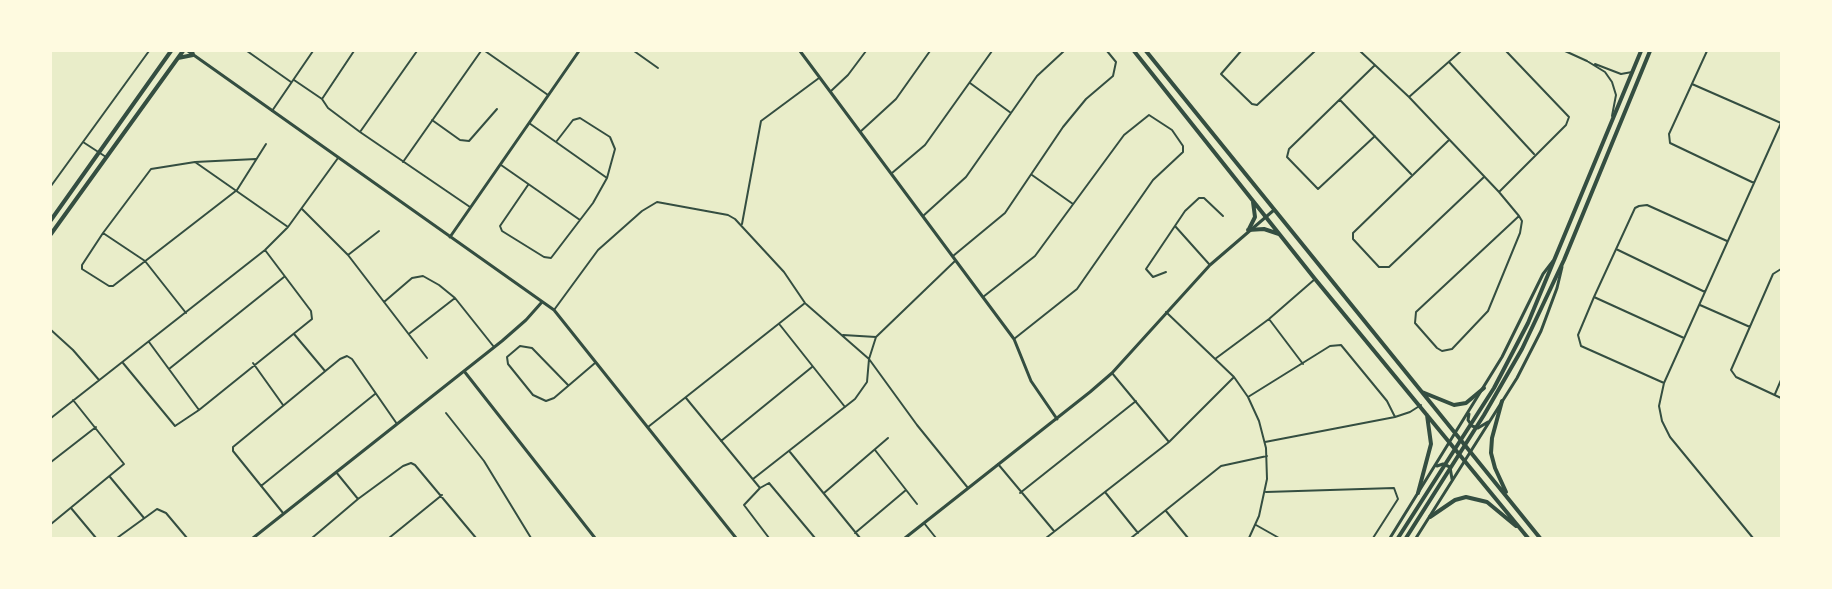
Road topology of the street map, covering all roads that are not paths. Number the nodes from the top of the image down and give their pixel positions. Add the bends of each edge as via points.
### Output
1 (149, 51) edge
2 (171, 51) edge
3 (183, 51) edge
4 (247, 51) edge
5 (313, 51) edge
6 (354, 51) edge
7 (417, 51) edge
8 (483, 51) edge
9 (579, 51) edge
10 (634, 51) edge
11 (800, 51) edge
12 (866, 51) edge
13 (930, 51) edge
14 (992, 51) edge
15 (1064, 51) edge
16 (1107, 51) edge
17 (1134, 51) edge
18 (1146, 51) edge
19 (1241, 51) edge
20 (1315, 51) edge
21 (1359, 51) edge
22 (1461, 51) edge
23 (1506, 51) edge
24 (1565, 51) edge
25 (1641, 51) edge
26 (1650, 51) edge
27 (1707, 51) edge
28 (191, 52) edge
29 (178, 58) junction
30 (1587, 61) junction
31 (1449, 62) junction
32 (1374, 66) junction
33 (658, 68) dead end
34 (1633, 71) junction
35 (820, 77) junction
36 (293, 81) junction
37 (969, 82) junction
38 (1692, 84) junction
39 (831, 91) junction
40 (548, 95) junction
41 (1409, 97) junction
42 (137, 99) junction
43 (322, 99) junction
44 (1340, 100) junction
45 (145, 104) junction
46 (497, 109) dead end
47 (272, 111) junction
48 (1011, 113) junction
49 (432, 120) junction
50 (1611, 122) junction
51 (529, 123) junction
52 (360, 132) junction
53 (860, 132) junction
54 (1375, 136) junction
55 (1449, 141) junction
56 (83, 142) junction
57 (556, 142) junction
58 (266, 144) dead end
59 (99, 153) junction
60 (1534, 154) junction
61 (338, 157) junction
62 (106, 158) junction
63 (256, 159) junction
64 (195, 162) junction
65 (403, 162) junction
66 (499, 164) junction
67 (891, 174) junction
68 (1411, 174) junction
69 (1032, 175) junction
70 (1484, 177) junction
71 (607, 178) junction
72 (1754, 183) junction
73 (528, 185) junction
74 (51, 186) edge
75 (237, 190) junction
76 (1499, 192) junction
77 (1252, 198) junction
78 (1073, 204) junction
79 (470, 207) junction
80 (302, 209) junction
81 (1274, 210) junction
82 (923, 216) junction
83 (1223, 216) dead end
84 (1266, 216) junction
85 (1520, 216) junction
86 (51, 220) edge
87 (580, 220) junction
88 (742, 224) junction
89 (1175, 226) junction
90 (288, 227) junction
91 (1248, 230) junction
92 (379, 231) dead end
93 (103, 233) junction
94 (51, 234) edge
95 (450, 237) junction
96 (1284, 238) junction
97 (1728, 241) junction
98 (1616, 249) junction
99 (265, 250) junction
100 (348, 255) junction
101 (1557, 256) junction
102 (955, 258) junction
103 (1564, 260) junction
104 (145, 261) junction
105 (1210, 265) junction
106 (1781, 270) edge
107 (1166, 272) dead end
108 (284, 277) junction
109 (1315, 279) junction
110 (1706, 292) junction
111 (983, 297) junction
112 (1594, 297) junction
113 (455, 298) junction
114 (384, 302) junction
115 (542, 302) junction
116 (806, 303) junction
117 (1700, 304) junction
118 (554, 310) junction
119 (1166, 312) junction
120 (186, 313) junction
121 (1269, 319) junction
122 (1531, 324) junction
123 (780, 326) junction
124 (1750, 327) junction
125 (51, 330) edge
126 (293, 333) junction
127 (409, 334) junction
128 (842, 335) junction
129 (876, 337) junction
130 (1685, 338) junction
131 (1014, 339) junction
132 (149, 342) junction
133 (494, 347) junction
134 (427, 358) dead end
135 (868, 359) junction
136 (1215, 359) junction
137 (596, 362) junction
138 (122, 363) junction
139 (254, 363) junction
140 (1303, 364) junction
141 (812, 367) junction
142 (169, 369) junction
143 (325, 371) junction
144 (464, 371) junction
145 (1112, 373) junction
146 (1234, 377) junction
147 (100, 380) junction
148 (1781, 380) edge
149 (1664, 383) junction
150 (568, 385) junction
151 (1484, 388) junction
152 (1422, 392) junction
153 (375, 394) junction
154 (1774, 395) junction
155 (1248, 397) junction
156 (686, 398) junction
157 (1781, 398) edge
158 (73, 400) junction
159 (1136, 401) junction
160 (1502, 401) junction
161 (284, 405) junction
162 (1421, 405) junction
163 (846, 408) junction
164 (199, 410) junction
165 (1469, 410) junction
166 (1426, 411) junction
167 (446, 413) dead end
168 (1395, 417) junction
169 (51, 418) edge
170 (1057, 419) junction
171 (1490, 421) junction
172 (397, 424) junction
173 (96, 427) junction
174 (648, 427) junction
175 (1455, 435) junction
176 (888, 438) dead end
177 (721, 441) junction
178 (1169, 442) junction
179 (1265, 442) junction
180 (1450, 443) junction
181 (875, 450) junction
182 (790, 452) junction
183 (1470, 453) junction
184 (1267, 456) junction
185 (1465, 461) junction
186 (51, 462) edge
187 (998, 464) junction
188 (1435, 467) junction
189 (336, 472) junction
190 (111, 477) junction
191 (753, 479) junction
192 (1452, 481) junction
193 (261, 486) junction
194 (760, 488) junction
195 (968, 488) junction
196 (906, 490) junction
197 (1105, 492) junction
198 (1265, 492) junction
199 (824, 493) junction
200 (1020, 493) junction
201 (1418, 494) junction
202 (442, 495) junction
203 (358, 500) junction
204 (1510, 500) junction
205 (917, 504) dead end
206 (71, 508) junction
207 (1166, 511) junction
208 (283, 513) junction
209 (1430, 517) junction
210 (144, 518) junction
211 (924, 523) junction
212 (51, 524) edge
213 (1256, 525) junction
214 (855, 532) junction
215 (1054, 532) junction
216 (1138, 533) junction
217 (1524, 533) junction
218 (473, 534) junction
219 (96, 538) edge
220 (117, 538) edge
221 (187, 538) edge
222 (254, 538) edge
223 (312, 538) edge
224 (389, 538) edge
225 (469, 538) edge
226 (476, 538) edge
227 (531, 538) edge
228 (596, 538) edge
229 (736, 538) edge
230 (770, 538) edge
231 (815, 538) edge
232 (860, 538) edge
233 (905, 538) edge
234 (936, 538) edge
235 (1046, 538) edge
236 (1131, 538) edge
237 (1188, 538) edge
238 (1248, 538) edge
239 (1279, 538) edge
240 (1373, 538) edge
241 (1390, 538) edge
242 (1398, 538) edge
243 (1406, 538) edge
244 (1416, 538) edge
245 (1528, 538) edge
246 (1540, 538) edge
247 (1753, 538) edge

1 - 56 street
2 - 42 main road
3 - 29 main road
4 - 36 street
5 - 36 street
6 - 43 street
7 - 52 street
8 - 40 street
8 - 49 street
9 - 40 street
10 - 33 street
11 - 35 street
12 - 39 street
13 - 53 street via 896,99
14 - 37 street
15 - 48 street via 1044,68
16 - 69 street via 1116,62 1113,76 1080,106
17 - 77 main road
18 - 81 main road
19 - 20 street via 1221,74 1257,105
21 - 32 street
22 - 31 street
23 - 60 street via 1568,114 1566,125
24 - 30 street
25 - 34 main road
26 - 103 main road
27 - 38 street
28 - 29 main road
28 - 47 street
29 - 45 main road
30 - 34 street via 1621,74
30 - 50 street via 1605,72 1615,89
31 - 41 street
31 - 60 street
32 - 41 street
32 - 44 street
34 - 50 main road
35 - 39 street
35 - 88 street via 761,121
36 - 43 street
36 - 47 street
37 - 48 street
37 - 67 street via 925,145
38 - 72 street via 1669,134 1670,143
38 - 72 street via 1781,123
39 - 53 street
40 - 51 street
41 - 55 street
42 - 45 main road
42 - 59 main road
43 - 52 street
44 - 54 street
44 - 54 street via 1289,148 1287,157 1318,189
45 - 62 main road
46 - 49 street via 469,141 460,140
47 - 61 street
48 - 82 street via 966,177
49 - 65 street
50 - 101 main road
51 - 57 street
51 - 66 street
52 - 65 street
53 - 67 street
54 - 68 street
55 - 68 street
55 - 70 street
56 - 59 street
56 - 74 street
57 - 71 street
57 - 71 street via 573,120 580,118 610,137 615,149
58 - 63 street
59 - 62 street
59 - 86 main road
60 - 76 street
61 - 80 street
61 - 95 street
62 - 94 main road
63 - 64 street
63 - 75 street
64 - 75 street
64 - 93 street via 151,169
65 - 79 street
66 - 73 street
66 - 79 street
67 - 82 street
68 - 70 street via 1352,237 1385,269
69 - 78 street
69 - 102 street via 1005,213
70 - 76 street
71 - 87 street
72 - 97 street
73 - 87 street
73 - 87 street via 501,221 502,231 549,258
75 - 90 street
75 - 104 street
76 - 85 street
77 - 84 main road
77 - 91 main road via 1255,217
78 - 111 street via 1035,256
78 - 131 street via 1124,135 1149,115 1172,130 1184,149 1153,180 1077,289
79 - 95 street
80 - 90 street
80 - 100 street
81 - 84 street
81 - 152 main road
82 - 102 street
83 - 89 street via 1209,201 1198,198
84 - 91 street
84 - 96 main road
85 - 85 street via 1520,233 1488,311 1452,349 1437,348 1415,323 1416,312
88 - 116 street
88 - 118 street via 728,215 666,202 653,203 598,250
89 - 105 street
89 - 107 street via 1146,269 1153,277
90 - 99 street
91 - 96 main road via 1264,228
91 - 105 street
92 - 100 street
93 - 104 street
93 - 104 street via 81,267 110,287
95 - 115 street
96 - 109 main road
97 - 98 street via 1643,205 1635,208
97 - 110 street
98 - 110 street
98 - 112 street
99 - 108 street
99 - 120 street
100 - 114 street
101 - 122 main road
101 - 151 street via 1543,274
102 - 111 street
102 - 129 street
103 - 122 main road
103 - 160 street via 1541,331
104 - 120 street
105 - 119 street
106 - 124 street via 1773,274
108 - 126 street via 313,316
108 - 142 street
109 - 121 street
109 - 162 main road
110 - 117 street
111 - 131 street
112 - 130 street
112 - 149 street via 1578,335 1581,346
113 - 114 street via 440,285 418,276
113 - 127 street
113 - 133 street
114 - 127 street
115 - 118 street
115 - 133 street
116 - 123 street
116 - 128 street
117 - 124 street
117 - 130 street
118 - 137 street
119 - 136 street
119 - 145 street
120 - 132 street
121 - 136 street
121 - 140 street
122 - 242 main road
122 - 243 main road via 1501,387
123 - 141 street
123 - 156 street
124 - 154 street via 1731,370 1733,375
125 - 147 street
126 - 139 street
126 - 143 street
127 - 134 street
128 - 129 street
128 - 135 street
129 - 135 street
130 - 149 street
131 - 170 street via 1031,381
132 - 138 street
132 - 142 street
133 - 144 street
135 - 163 street via 865,388
135 - 195 street
136 - 146 street
137 - 150 street
137 - 174 street
138 - 147 street
138 - 164 street via 175,426
139 - 161 street
139 - 164 street
140 - 155 street
140 - 168 street via 1330,346 1341,345 1387,401
141 - 163 street
141 - 177 street
142 - 164 street
143 - 153 street via 340,359 350,357
143 - 161 street
144 - 172 street
144 - 228 street
145 - 159 street
145 - 170 street
146 - 155 street
146 - 178 street
147 - 158 street
148 - 154 street
149 - 247 street via 1659,406 1665,429
150 - 150 street via 550,400 537,398 508,364 507,357 520,346 532,348
151 - 152 main road via 1466,403 1454,405
151 - 165 street
152 - 175 main road
153 - 172 street
153 - 193 street
154 - 157 street
155 - 179 street
156 - 174 street
156 - 177 street
158 - 169 street
158 - 173 street
159 - 178 street
159 - 200 street
160 - 171 street
160 - 204 main road via 1491,453
161 - 193 street via 232,451
162 - 166 main road
162 - 168 street
163 - 182 street
165 - 171 street via 1472,426 1478,428
165 - 175 street
166 - 180 main road
166 - 201 main road via 1431,444
167 - 227 street via 484,461
168 - 179 street
170 - 187 street
171 - 183 street
172 - 189 street
173 - 186 street
173 - 190 street via 124,463
174 - 229 street
175 - 180 street
175 - 183 main road
176 - 181 street
177 - 191 street
178 - 197 street
179 - 184 street
180 - 185 main road
180 - 188 street
181 - 196 street
181 - 199 street
182 - 191 street
182 - 199 street
183 - 185 street
183 - 204 main road
184 - 198 street
184 - 207 street via 1221,466
185 - 192 street
185 - 217 main road
187 - 195 street
187 - 200 street
188 - 192 street via 1450,467
188 - 201 street
189 - 203 street
189 - 208 street
190 - 206 street
190 - 210 street
191 - 194 street
192 - 209 street
193 - 208 street
194 - 230 street via 744,506
194 - 231 street via 772,484
195 - 211 street
196 - 205 street
196 - 214 street
197 - 215 street
197 - 216 street
198 - 213 street
198 - 240 street via 1396,490 1398,499
199 - 214 street
200 - 215 street
201 - 241 street
202 - 203 street via 411,463
202 - 218 street
202 - 224 street
203 - 223 street
204 - 246 main road
206 - 212 street
206 - 219 street
207 - 216 street
207 - 237 street
208 - 222 street
209 - 217 main road via 1466,497 1486,502
209 - 244 street
210 - 220 street
210 - 221 street via 161,510
211 - 233 street
211 - 234 street
213 - 238 street
213 - 239 street
214 - 232 street
215 - 235 street
216 - 236 street
217 - 245 main road
218 - 225 street
218 - 226 street

